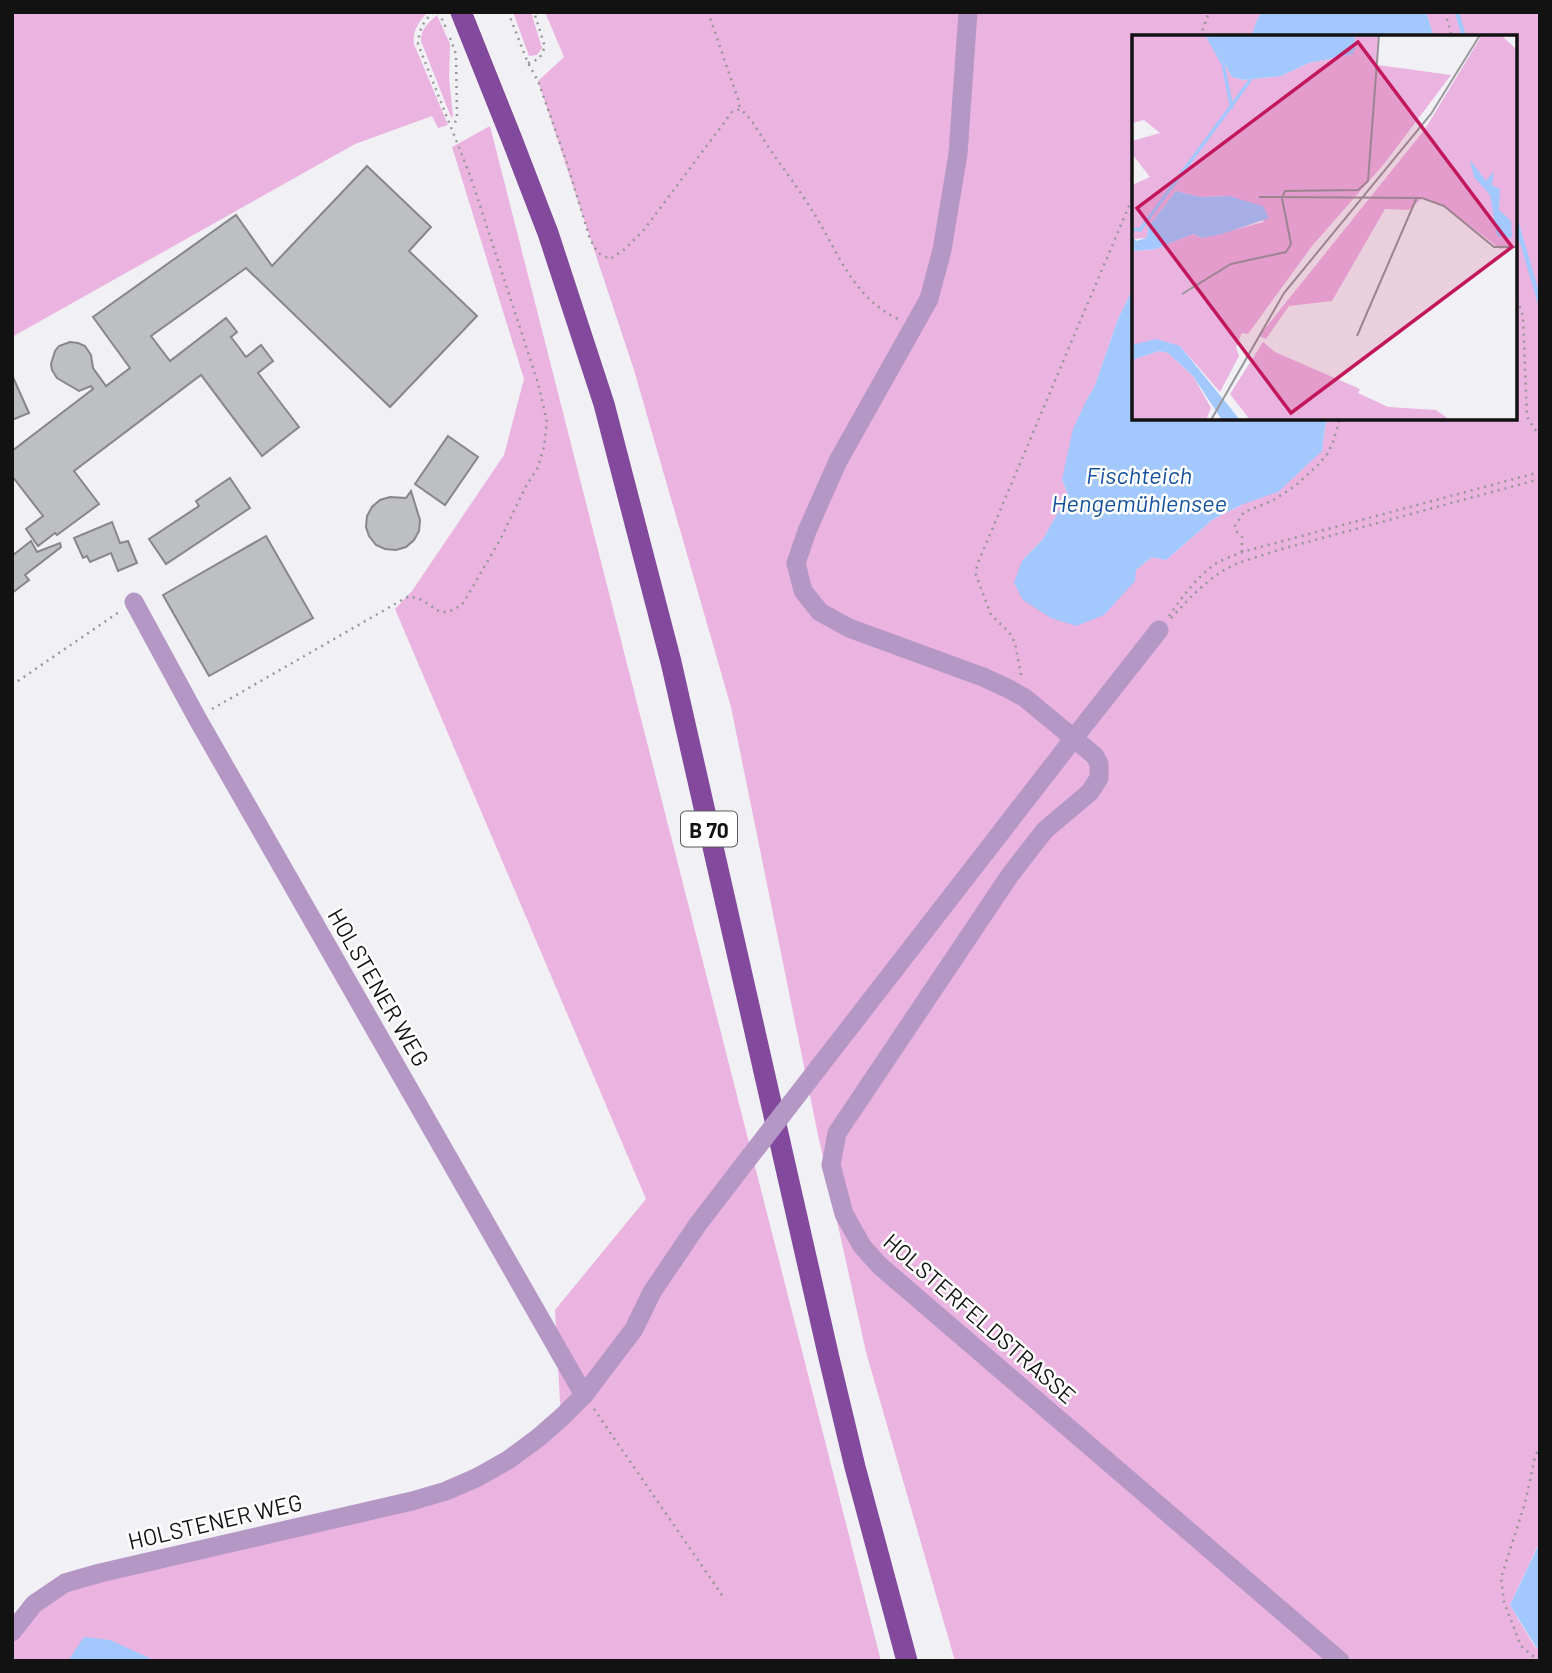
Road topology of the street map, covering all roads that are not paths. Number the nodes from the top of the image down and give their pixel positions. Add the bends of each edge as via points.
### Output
1 (968, 12) edge
2 (451, 15) edge
3 (134, 602) road end
4 (1159, 630) road end
5 (1074, 738) junction
6 (584, 1395) junction
7 (12, 1632) edge
8 (906, 1661) edge
9 (1340, 1661) edge

1 - 5 street via 958,155 929,299 838,461 796,563 803,591 820,612 849,628 1009,688
2 - 8 main road, B 70 via 548,233 604,404 671,662 835,1382
3 - 6 street, HOLSTENER WEG
4 - 5 street
5 - 6 street, HOLSTENER WEG, bridge via 698,1224 652,1292 634,1329
5 - 9 street, HOLSTERFELDSTRASSE via 1095,756 1099,778 1090,792 1045,830 1010,875 838,1133 831,1165 845,1214 862,1246 900,1284
6 - 7 street, HOLSTENER WEG via 508,1460 446,1491 65,1583 34,1604

